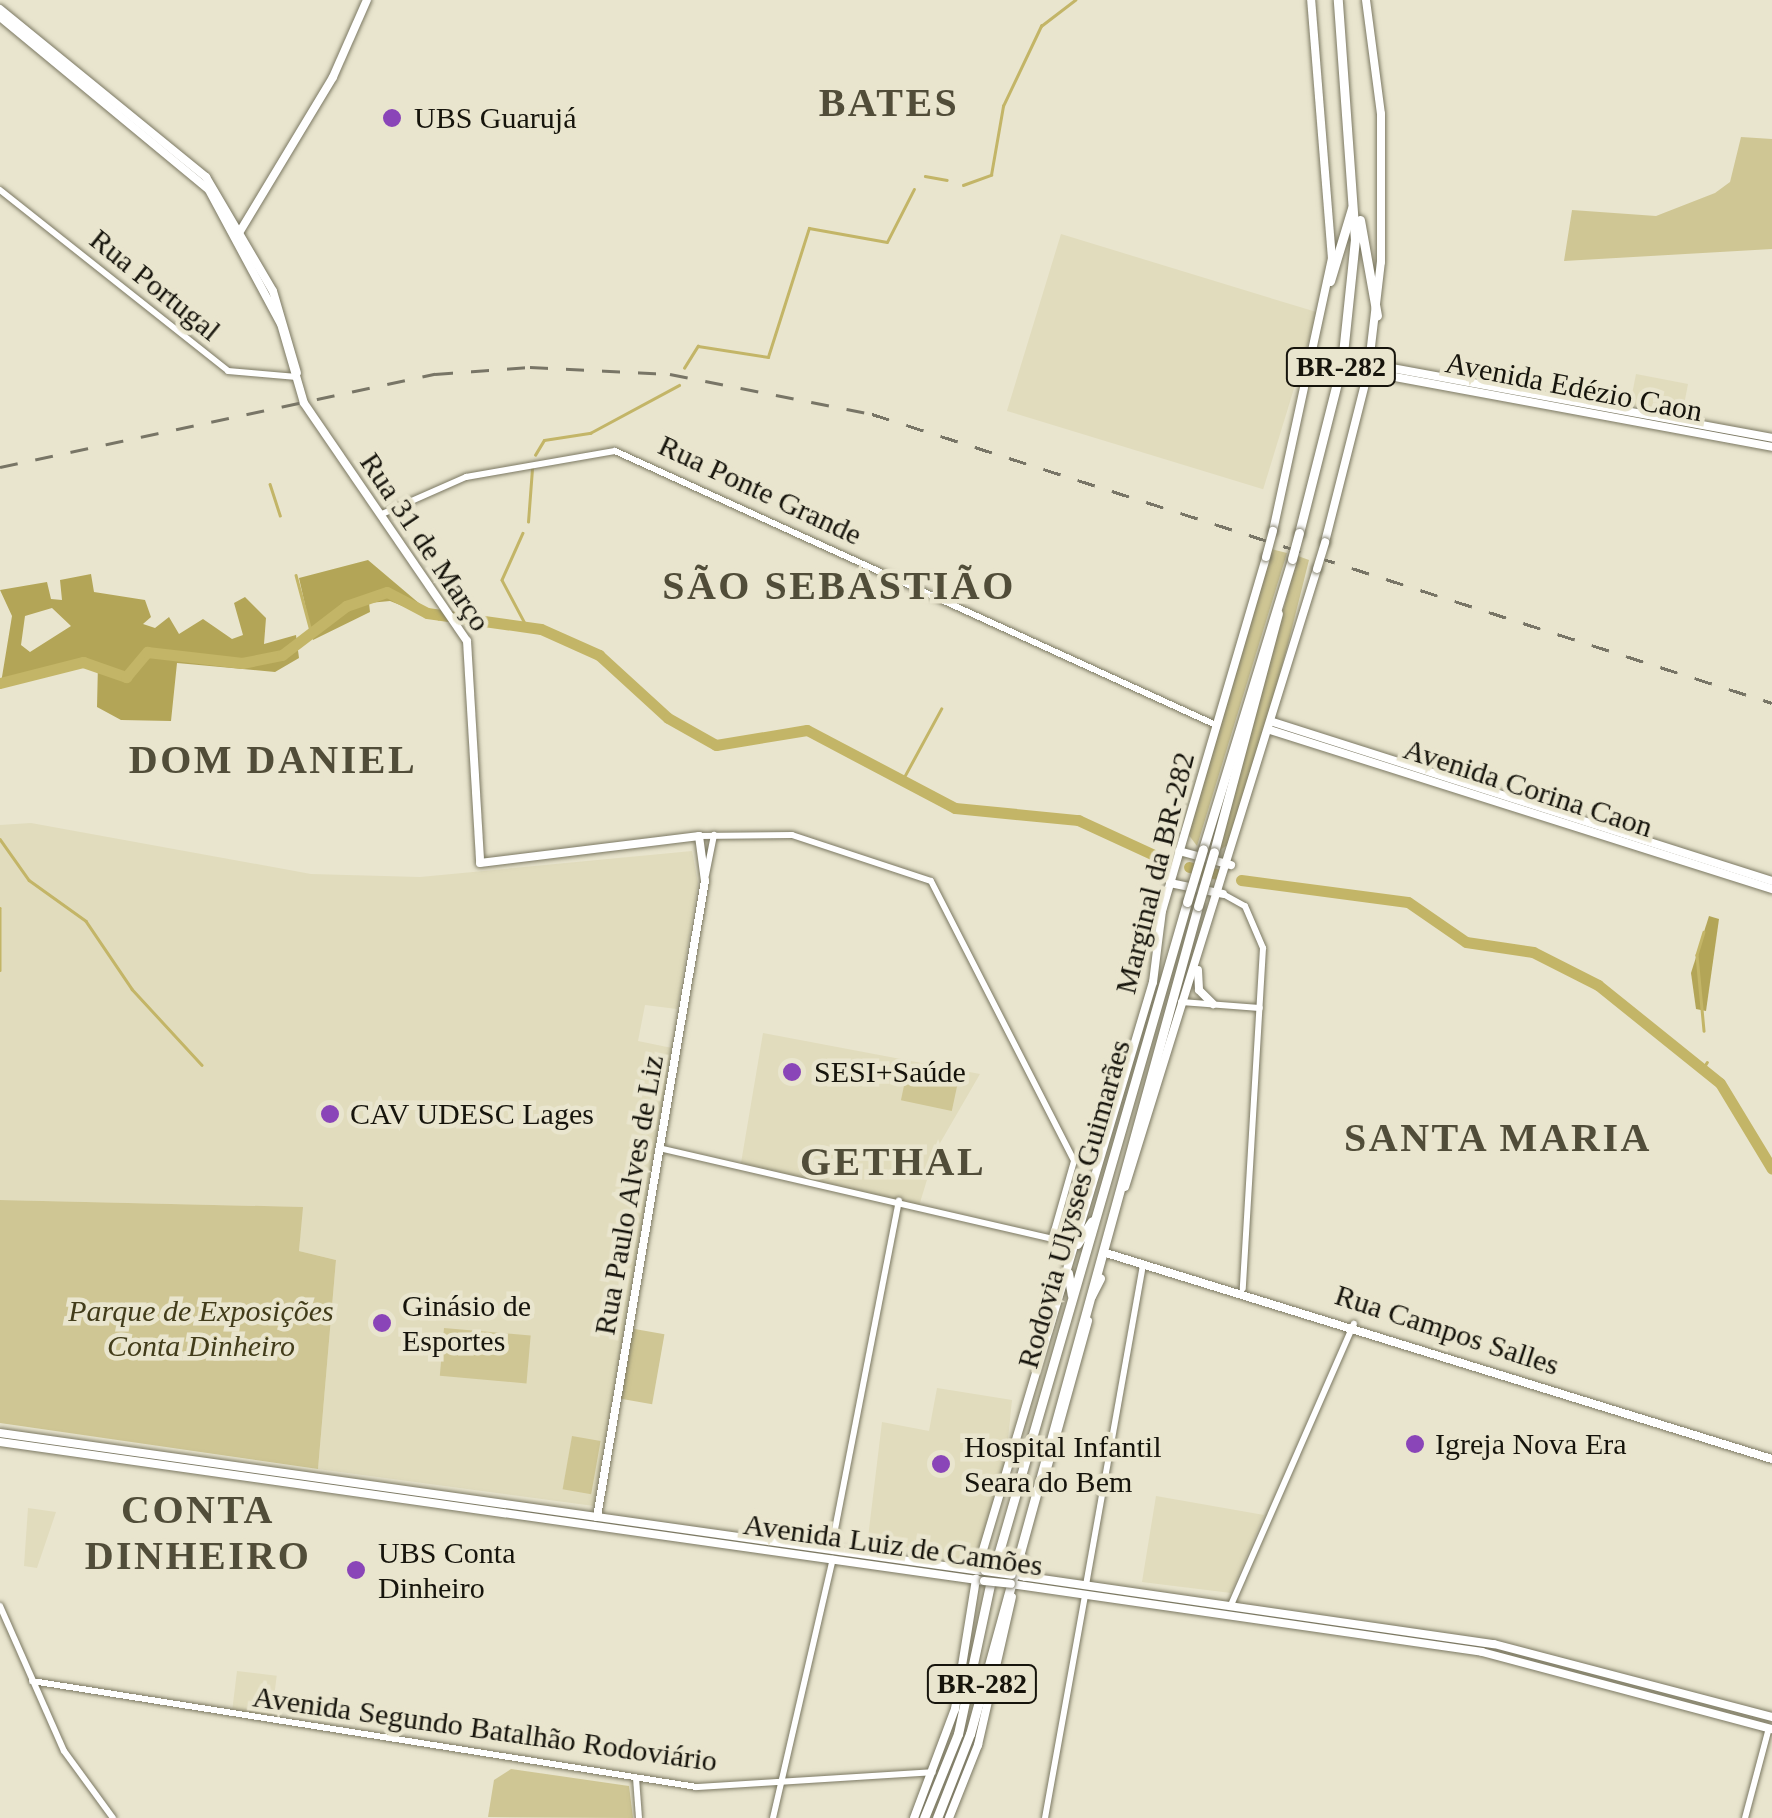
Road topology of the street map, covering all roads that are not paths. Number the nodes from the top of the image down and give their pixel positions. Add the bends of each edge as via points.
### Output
1 (367, 0) edge
2 (1311, 0) edge
3 (1338, 0) edge
4 (1366, 0) edge
5 (0, 8) edge
6 (0, 17) edge
7 (1356, 166) junction
8 (0, 190) edge
9 (1356, 197) junction
10 (238, 234) junction
11 (1330, 281) junction
12 (1377, 315) junction
13 (1369, 368) junction
14 (297, 377) junction
15 (1772, 438) edge
16 (1772, 446) edge
17 (382, 514) junction
18 (1278, 606) junction
19 (1216, 725) junction
20 (1272, 726) junction
21 (714, 835) junction
22 (699, 836) junction
23 (1180, 851) junction
24 (1231, 865) junction
25 (704, 881) junction
26 (1772, 881) edge
27 (1170, 884) junction
28 (1772, 889) edge
29 (1223, 894) junction
30 (1199, 960) junction
31 (1179, 1002) junction
32 (1212, 1004) junction
33 (1260, 1008) junction
34 (659, 1148) junction
35 (1127, 1154) junction
36 (1124, 1191) junction
37 (899, 1201) junction
38 (1096, 1215) junction
39 (1052, 1238) junction
40 (1077, 1244) junction
41 (1106, 1253) junction
42 (1144, 1262) junction
43 (1068, 1273) junction
44 (1100, 1278) junction
45 (1243, 1288) junction
46 (1072, 1298) junction
47 (1082, 1311) junction
48 (1354, 1324) junction
49 (0, 1434) edge
50 (0, 1442) edge
51 (1772, 1459) edge
52 (301, 1480) junction
53 (346, 1482) junction
54 (337, 1490) junction
55 (597, 1517) junction
56 (637, 1532) junction
57 (832, 1554) junction
58 (869, 1555) junction
59 (846, 1561) junction
60 (980, 1575) junction
61 (1025, 1577) junction
62 (1013, 1581) junction
63 (1085, 1590) junction
64 (0, 1606) edge
65 (1231, 1606) junction
66 (32, 1680) junction
67 (1772, 1718) edge
68 (1771, 1728) edge
69 (934, 1772) junction
70 (636, 1778) junction
71 (781, 1786) junction
72 (113, 1818) edge
73 (639, 1818) edge
74 (773, 1818) edge
75 (914, 1818) edge
76 (924, 1818) edge
77 (937, 1818) edge
78 (948, 1818) edge
79 (1045, 1818) edge
80 (1745, 1818) edge

1 - 10 main road via 333,77
2 - 11 main road, Marginal da BR-282 via 1331,181
3 - 7 highway, Rodovia Ulysses Guimarães / BR-282
4 - 12 main road, Marginal da BR-282 via 1384,180
5 - 10 main road, Rua 31 de Março via 193,164
6 - 10 main road, Rua 31 de Março via 198,177
7 - 9 highway, Rodovia Ulysses Guimarães / BR-282
7 - 11 highway
8 - 14 street, Rua Portugal via 228,371
9 - 12 highway
9 - 18 highway, Rodovia Ulysses Guimarães / BR-282, bridge via 1342,363
10 - 14 main road, Rua 31 de Março
11 - 19 main road, Marginal da BR-282, bridge via 1266,558
12 - 13 main road, Marginal da BR-282
13 - 15 main road, Avenida Edézio Caon
13 - 16 main road, Avenida Edézio Caon
13 - 20 main road, Marginal da BR-282, bridge
14 - 17 main road, Rua 31 de Março via 310,413
17 - 19 street, Rua Ponte Grande via 466,477 616,451
17 - 22 main road, Rua 31 de Março via 474,658 480,863
18 - 35 highway, Rodovia Ulysses Guimarães / BR-282, bridge
18 - 38 highway, Rodovia Ulysses Guimarães / BR-282, bridge
19 - 23 main road, Marginal da BR-282
20 - 24 main road, Marginal da BR-282
20 - 26 main road, Avenida Corina Caon
20 - 28 main road, Avenida Corina Caon
21 - 22 street
21 - 25 street, Rua Paulo Alves de Liz
21 - 39 street via 798,836 930,881 1074,1160
22 - 25 main road, Rua Paulo Alves de Liz
23 - 24 main road
23 - 27 main road, Marginal da BR-282
24 - 29 main road, Marginal da BR-282
25 - 34 main road, Rua Paulo Alves de Liz
27 - 29 main road
27 - 40 main road, Marginal da BR-282 via 1156,970
29 - 30 main road, Marginal da BR-282
29 - 33 street via 1245,906 1262,936
30 - 31 main road, Marginal da BR-282
30 - 32 main road via 1199,990
31 - 32 street
31 - 36 main road, Marginal da BR-282
32 - 33 street
33 - 45 street
34 - 37 street
34 - 55 main road, Rua Paulo Alves de Liz
35 - 36 highway
35 - 47 highway, Rodovia Ulysses Guimarães / BR-282
36 - 41 main road, Marginal da BR-282
37 - 39 street
37 - 57 street
38 - 40 highway
38 - 46 highway, Rodovia Ulysses Guimarães / BR-282
39 - 40 street
40 - 43 main road, Marginal da BR-282
41 - 42 main road, Rua Campos Salles
41 - 44 main road, Marginal da BR-282
42 - 45 main road, Rua Campos Salles
42 - 63 street
43 - 46 highway
43 - 60 main road, Marginal da BR-282
44 - 47 highway
44 - 61 main road, Marginal da BR-282 via 1024,1546
45 - 48 main road, Rua Campos Salles
46 - 76 highway, Rodovia Ulysses Guimarães / BR-282 via 958,1734
47 - 77 highway, Rodovia Ulysses Guimarães / BR-282 via 970,1734
48 - 51 main road, Rua Campos Salles
48 - 65 street
49 - 52 main road, Avenida Luiz de Camões
50 - 52 main road, Avenida Luiz de Camões
52 - 53 main road, Avenida Luiz de Camões
52 - 54 main road, Avenida Luiz de Camões
53 - 54 main road
53 - 55 main road, Avenida Luiz de Camões
54 - 56 main road, Avenida Luiz de Camões
55 - 56 main road
55 - 57 main road, Avenida Luiz de Camões
56 - 57 main road, Avenida Luiz de Camões
57 - 58 main road, Avenida Luiz de Camões
57 - 59 main road, Avenida Luiz de Camões
57 - 71 street
58 - 59 main road
58 - 60 main road, Avenida Luiz de Camões
59 - 60 main road, Avenida Luiz de Camões
60 - 62 main road, Avenida Luiz de Camões, bridge
60 - 69 main road, Marginal da BR-282 via 959,1692
61 - 62 main road, Avenida Luiz de Camões
61 - 63 main road, Avenida Luiz de Camões
62 - 63 main road, Avenida Luiz de Camões
62 - 78 main road via 983,1726
63 - 65 main road, Avenida Luiz de Camões
63 - 68 main road, Avenida Luiz de Camões via 1482,1652
63 - 79 street
64 - 66 street
65 - 67 main road, Avenida Luiz de Camões via 1494,1644
66 - 70 street, Avenida Segundo Batalhão Rodoviário
66 - 72 street via 64,1750
68 - 80 street
69 - 71 street, Avenida Segundo Batalhão Rodoviário
69 - 75 main road, Marginal da BR-282
70 - 71 street, Avenida Segundo Batalhão Rodoviário
70 - 73 street
71 - 74 street

